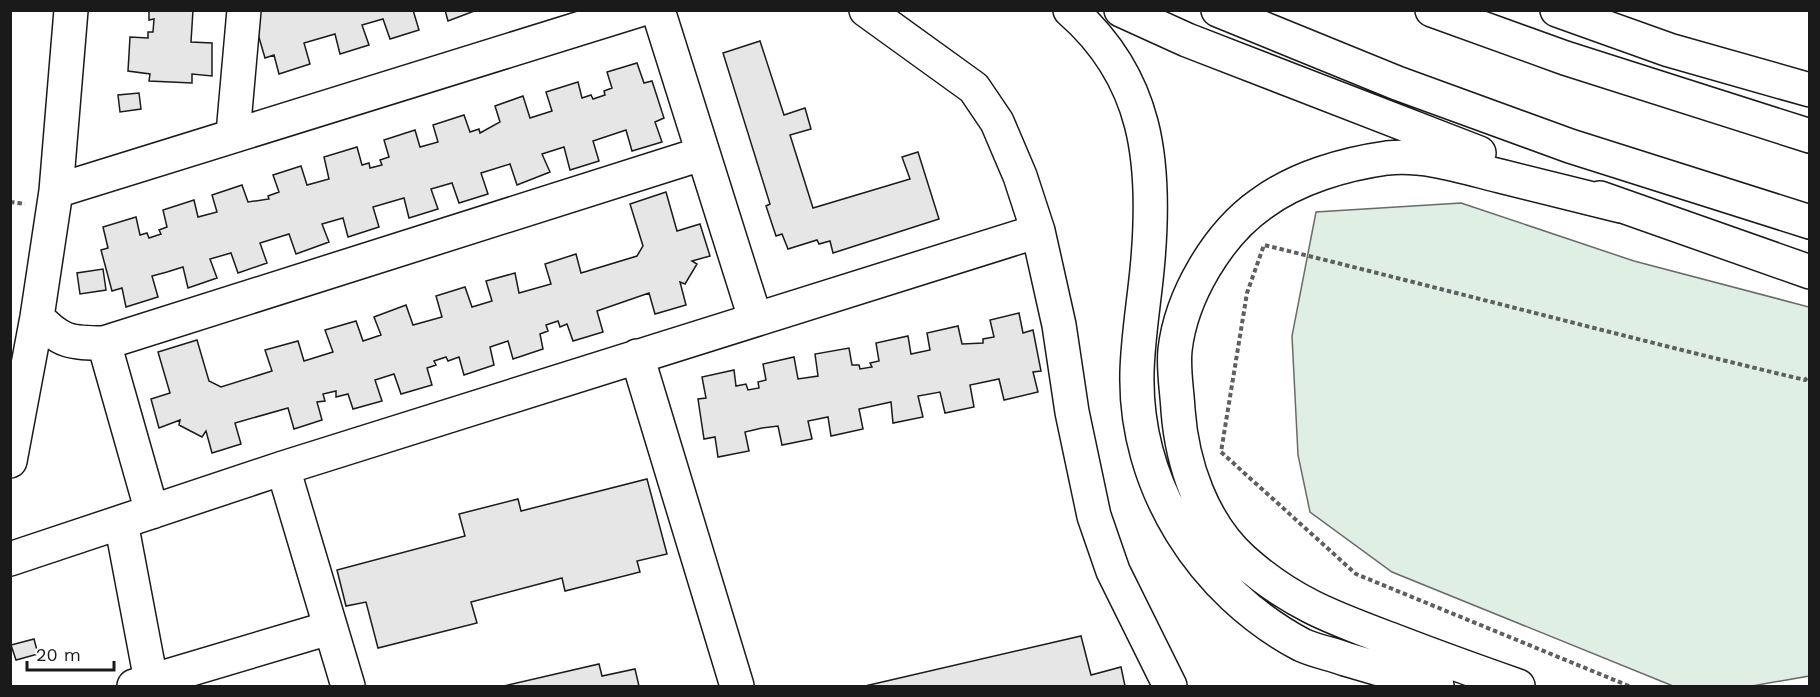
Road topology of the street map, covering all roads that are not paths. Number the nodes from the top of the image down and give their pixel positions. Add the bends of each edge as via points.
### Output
1 (71, 10) edge
2 (244, 10) edge
3 (639, 10) edge
4 (658, 10) edge
5 (866, 10) edge
6 (1070, 10) edge
7 (1121, 10) edge
8 (1218, 10) edge
9 (1432, 10) edge
10 (1557, 10) edge
11 (1809, 90) edge
12 (233, 134) junction
13 (1809, 136) edge
14 (701, 154) junction
15 (56, 191) junction
16 (1621, 206) junction
17 (1809, 222) edge
18 (1038, 231) junction
19 (1809, 272) edge
20 (37, 317) junction
21 (755, 318) junction
22 (104, 343) junction
23 (637, 356) junction
24 (10, 461) edge
25 (283, 468) junction
26 (152, 512) junction
27 (120, 522) junction
28 (10, 559) edge
29 (329, 628) junction
30 (146, 685) edge
31 (348, 687) edge
32 (737, 687) edge
33 (1170, 687) edge
34 (1437, 687) edge
35 (1518, 687) edge

1 - 15 main road
2 - 12 main road
3 - 12 main road
4 - 14 main road
5 - 18 main road via 974,88 998,122
6 - 34 main road via 1095,32 1119,65 1146,141 1152,188 1137,375 1144,438 1155,482 1182,536 1215,579 1258,619 1304,646
7 - 16 main road via 1352,106
8 - 17 main road via 1570,146
9 - 13 main road via 1565,58
10 - 11 main road via 1669,50
12 - 15 main road
14 - 21 main road
14 - 22 main road
15 - 20 main road
16 - 19 main road
16 - 35 main road via 1440,161 1389,158 1342,168 1299,182 1260,204 1220,244 1197,280 1182,314 1175,351 1180,440 1195,486 1215,528 1241,558 1273,585 1318,613
18 - 21 main road
18 - 33 main road via 1094,516 1113,571
20 - 22 main road via 53,335 81,343
20 - 24 main road
21 - 23 main road
22 - 26 main road
23 - 25 main road
23 - 32 main road
25 - 26 main road
25 - 29 main road
26 - 27 main road
27 - 28 main road
27 - 30 main road
29 - 30 main road
29 - 31 main road

